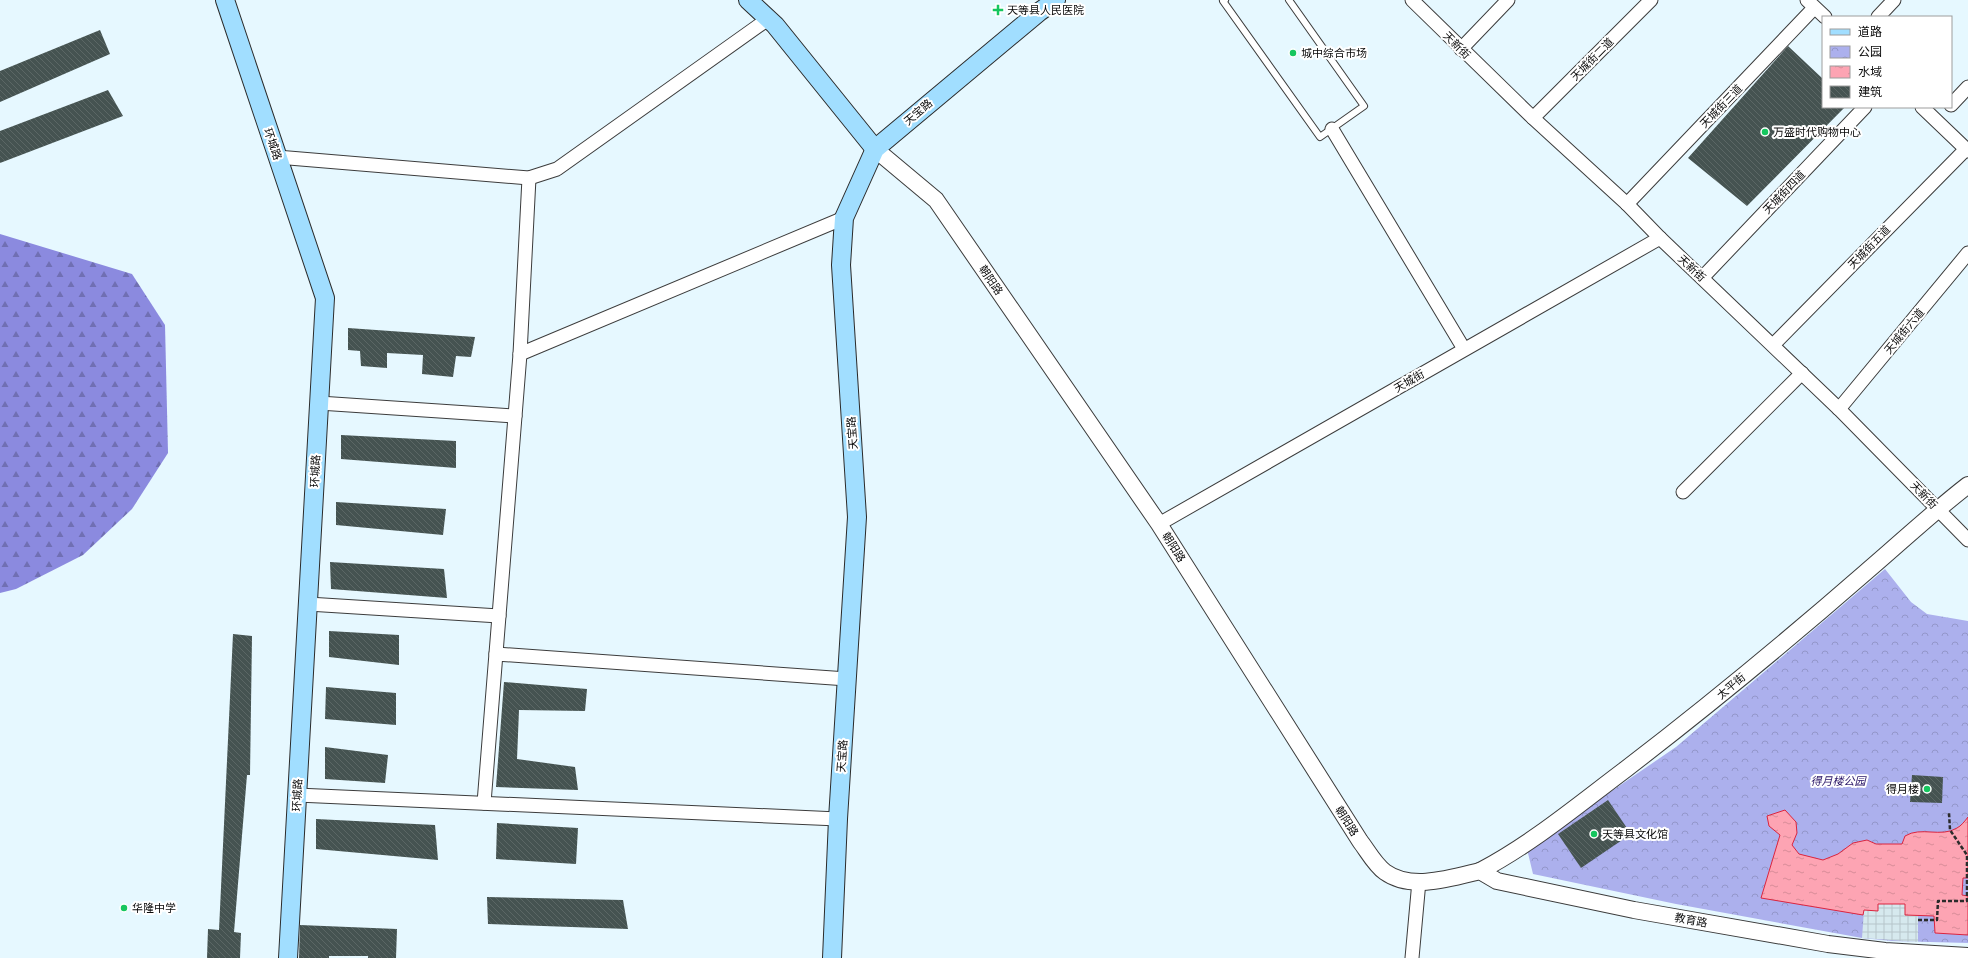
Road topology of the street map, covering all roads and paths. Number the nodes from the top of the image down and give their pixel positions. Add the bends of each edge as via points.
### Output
1 (225, 0) edge
2 (748, 0) edge
3 (1056, 0) edge
4 (1225, 0) edge
5 (1289, 0) edge
6 (1412, 0) edge
7 (1508, 0) edge
8 (1651, 0) edge
9 (1894, 0) edge
10 (1811, 4) edge
11 (1824, 16) edge
12 (1879, 16) edge
13 (768, 19) junction
14 (1461, 49) junction
15 (1968, 87) edge
16 (1952, 104) edge
17 (1863, 108) edge
18 (1923, 108) edge
19 (1948, 108) edge
20 (1533, 118) junction
21 (1937, 121) junction
22 (1332, 129) junction
23 (875, 149) junction
24 (1967, 150) edge
25 (278, 157) junction
26 (529, 178) junction
27 (1627, 204) junction
28 (844, 218) junction
29 (1660, 238) junction
30 (1968, 253) edge
31 (1703, 277) junction
32 (1773, 345) junction
33 (1464, 349) junction
34 (520, 354) junction
35 (1802, 373) junction
36 (319, 403) junction
37 (1839, 409) junction
38 (515, 416) junction
39 (1968, 485) edge
40 (1684, 492) dead end
41 (1937, 509) junction
42 (1159, 524) junction
43 (1968, 540) edge
44 (308, 604) junction
45 (499, 616) junction
46 (496, 654) junction
47 (847, 680) junction
48 (297, 795) junction
49 (484, 804) junction
50 (1949, 813) dead end
51 (838, 819) junction
52 (1480, 871) junction
53 (1419, 881) junction
54 (1967, 881) edge
55 (1967, 894) edge
56 (1918, 920) dead end
57 (1941, 956) edge
58 (1968, 956) edge
59 (288, 958) edge
60 (832, 958) edge
61 (1412, 958) edge

1 - 25 main road, 环城路
2 - 13 main road
3 - 23 main road, 天宝路
4 - 22 lane via 1223,2 1320,137
5 - 22 lane via 1364,106
6 - 14 street, 天新街
7 - 14 street
8 - 20 street, 天城街二道
9 - 12 street
10 - 11 street
10 - 27 street, 天城街三道
13 - 23 main road
13 - 26 street via 557,169
14 - 20 street, 天新街
15 - 16 street
17 - 31 street, 天城街四道
18 - 21 street
19 - 21 street
20 - 27 street, 天新街
21 - 24 street
22 - 33 street
23 - 28 main road, 天宝路
23 - 42 street, 朝阳路 via 936,200
24 - 32 street, 天城街五道
25 - 26 street
25 - 36 main road, 环城路 via 325,298
26 - 34 street
27 - 29 street, 天新街
28 - 34 street
28 - 47 main road, 天宝路 via 841,265 857,517
29 - 31 street, 天新街
29 - 33 street, 天城街
30 - 37 street, 天城街六道
31 - 32 street, 天新街
32 - 35 street, 天新街
33 - 42 street, 天城街
34 - 38 street
35 - 37 street, 天新街
35 - 40 street
36 - 38 street
36 - 44 main road, 环城路
37 - 41 street, 天新街
38 - 45 street
39 - 41 street, 太平街
41 - 43 street, 天新街
41 - 52 street, 太平街 via 1706,707 1539,836
42 - 53 street, 朝阳路 via 1360,841 1383,872 1396,879
44 - 45 street
44 - 48 main road, 环城路
45 - 46 street
46 - 47 street
46 - 49 street
47 - 51 main road, 天宝路
48 - 49 street
48 - 59 main road, 环城路
49 - 51 street
50 - 54 path via 1950,830 1967,855
51 - 60 main road, 天宝路
52 - 53 street via 1442,880
52 - 57 street, 教育路 via 1497,881 1634,910 1828,944
53 - 61 street
54 - 55 path
55 - 56 path via 1967,901 1938,900 1937,920
57 - 58 street, 教育路

